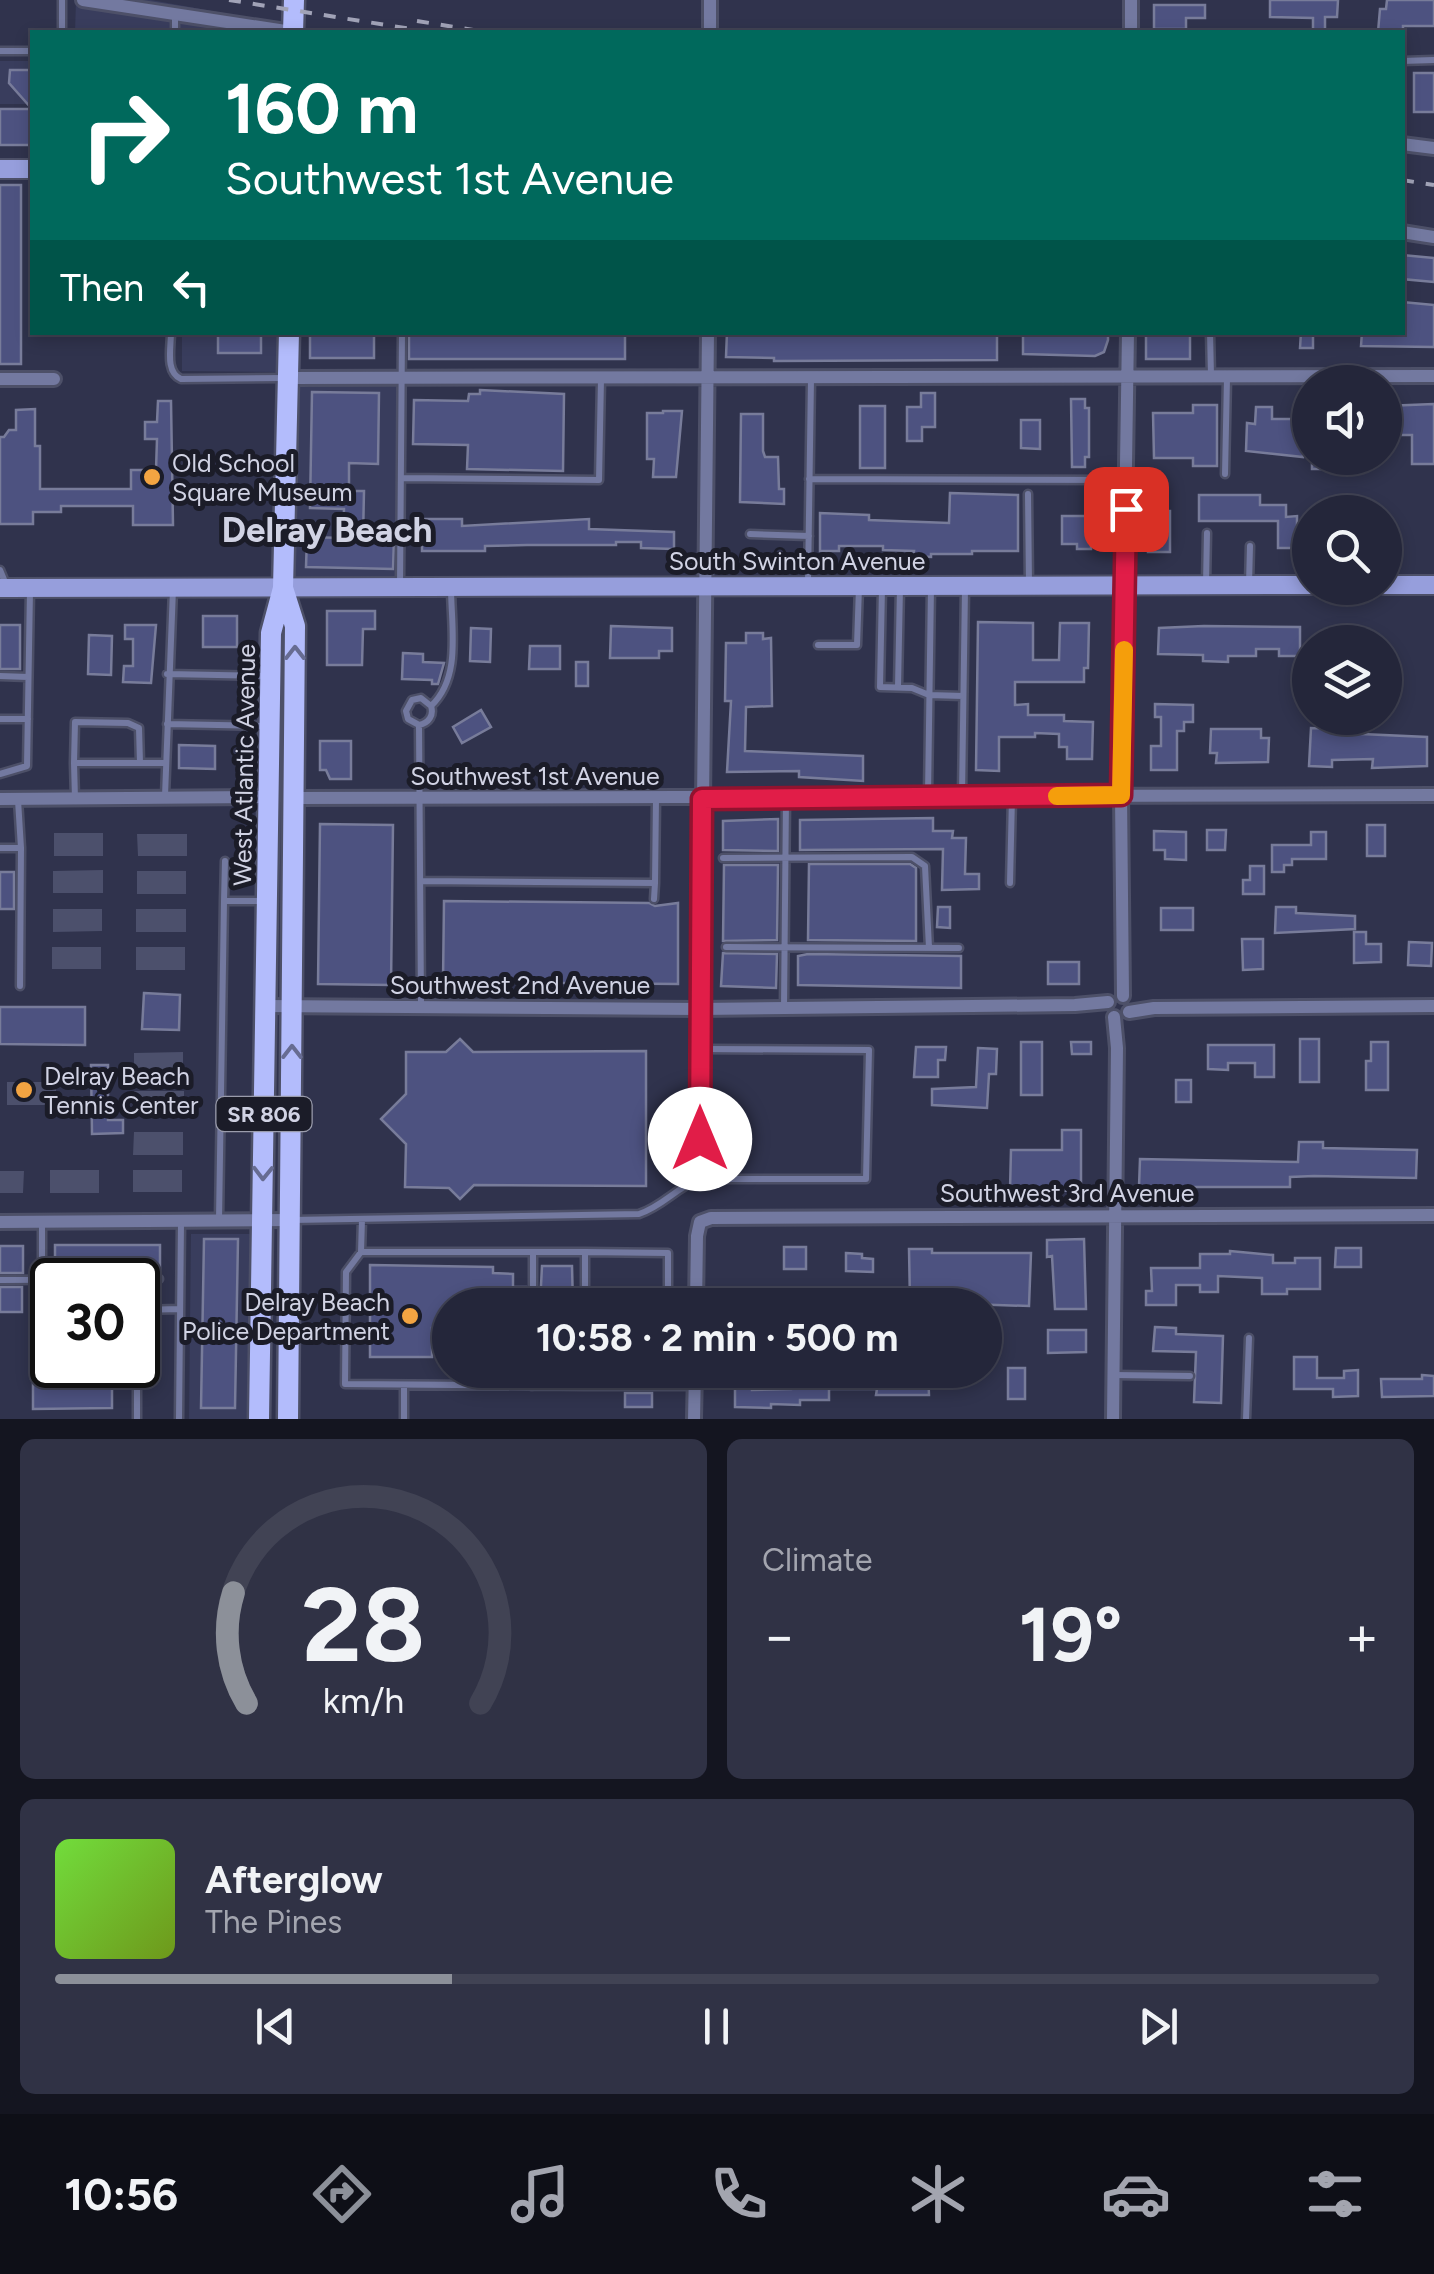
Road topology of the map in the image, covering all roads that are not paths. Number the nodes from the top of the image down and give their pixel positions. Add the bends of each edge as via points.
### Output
1 (62, 0) edge
2 (82, 0) edge
3 (294, 0) edge
4 (710, 0) edge
5 (1132, 0) edge
6 (175, 14) junction
7 (62, 30) edge
8 (175, 30) edge
9 (280, 30) edge
10 (293, 30) edge
11 (710, 30) edge
12 (1131, 30) edge
13 (0, 51) edge
14 (30, 52) edge
15 (1405, 60) edge
16 (1434, 60) edge
17 (1405, 144) edge
18 (1434, 148) edge
19 (30, 169) edge
20 (0, 170) edge
21 (1405, 233) edge
22 (1434, 238) edge
23 (171, 335) edge
24 (290, 335) edge
25 (402, 335) edge
26 (708, 335) edge
27 (1128, 335) edge
28 (1210, 335) edge
29 (1211, 376) junction
30 (1227, 376) junction
31 (1434, 376) edge
32 (1127, 377) junction
33 (289, 378) junction
34 (402, 378) junction
35 (601, 378) junction
36 (708, 378) junction
37 (810, 378) junction
38 (0, 379) edge
39 (54, 379) dead end
40 (1225, 474) dead end
41 (402, 478) junction
42 (809, 479) junction
43 (1126, 480) junction
44 (1028, 494) dead end
45 (1207, 533) dead end
46 (750, 534) dead end
47 (809, 536) junction
48 (1250, 546) dead end
49 (0, 570) edge
50 (1250, 585) junction
51 (1292, 585) edge
52 (1402, 585) edge
53 (1434, 585) edge
54 (704, 586) junction
55 (808, 586) junction
56 (860, 586) junction
57 (891, 586) junction
58 (931, 586) junction
59 (965, 586) junction
60 (1029, 586) junction
61 (1124, 586) junction
62 (1206, 586) junction
63 (400, 587) junction
64 (451, 587) junction
65 (4, 588) edge
66 (30, 588) junction
67 (173, 588) junction
68 (284, 588) junction
69 (818, 644) dead end
70 (168, 674) junction
71 (0, 676) edge
72 (28, 676) junction
73 (270, 676) junction
74 (898, 687) junction
75 (930, 695) junction
76 (963, 696) junction
77 (431, 706) junction
78 (28, 719) junction
79 (0, 720) edge
80 (166, 724) junction
81 (420, 725) junction
82 (270, 726) junction
83 (270, 760) junction
84 (74, 762) junction
85 (140, 763) junction
86 (166, 763) junction
87 (0, 774) edge
88 (1121, 795) junction
89 (1434, 795) edge
90 (962, 796) junction
91 (1012, 796) junction
92 (928, 797) junction
93 (18, 798) junction
94 (165, 798) junction
95 (268, 798) junction
96 (295, 798) junction
97 (421, 798) junction
98 (786, 798) junction
99 (74, 799) junction
100 (656, 799) junction
101 (702, 799) junction
102 (0, 800) edge
103 (295, 830) junction
104 (0, 848) edge
105 (21, 848) junction
106 (724, 858) dead end
107 (786, 858) junction
108 (225, 861) dead end
109 (421, 881) junction
110 (655, 883) junction
111 (1010, 883) dead end
112 (654, 898) dead end
113 (224, 901) junction
114 (267, 901) junction
115 (726, 947) dead end
116 (785, 947) junction
117 (928, 948) junction
118 (959, 948) dead end
119 (20, 986) dead end
120 (265, 1006) junction
121 (292, 1006) junction
122 (1434, 1006) edge
123 (1119, 1007) junction
124 (421, 1008) junction
125 (784, 1008) junction
126 (700, 1009) junction
127 (700, 1050) junction
128 (700, 1179) junction
129 (1434, 1214) edge
130 (1114, 1215) junction
131 (362, 1219) junction
132 (290, 1220) junction
133 (0, 1222) edge
134 (42, 1222) junction
135 (181, 1222) junction
136 (218, 1222) junction
137 (262, 1222) junction
138 (361, 1252) junction
139 (534, 1252) junction
140 (585, 1252) junction
141 (42, 1258) edge
142 (0, 1280) edge
143 (30, 1280) edge
144 (533, 1288) edge
145 (585, 1288) edge
146 (668, 1288) edge
147 (696, 1288) edge
148 (160, 1310) edge
149 (180, 1310) junction
150 (1248, 1338) dead end
151 (260, 1365) junction
152 (1113, 1376) junction
153 (1190, 1376) dead end
154 (404, 1385) junction
155 (432, 1385) edge
156 (137, 1388) edge
157 (694, 1388) edge
158 (138, 1419) edge
159 (179, 1419) edge
160 (259, 1419) edge
161 (274, 1419) edge
162 (288, 1419) edge
163 (404, 1419) edge
164 (694, 1419) edge
165 (1112, 1419) edge
166 (1246, 1419) edge

1 - 7 lane
2 - 6 street
3 - 10 main road
4 - 11 street
5 - 12 street
6 - 8 lane
6 - 9 street
13 - 14 lane
15 - 16 lane
17 - 18 street
19 - 20 street
21 - 22 street
23 - 33 lane via 170,368 181,380
24 - 33 main road, SR 806
25 - 34 lane
26 - 36 street
27 - 32 street
28 - 29 lane
29 - 30 street
29 - 32 street
30 - 31 street
30 - 40 lane
32 - 37 street
32 - 43 street
33 - 34 street
33 - 68 main road, SR 806
34 - 35 street
34 - 41 lane
35 - 36 street
35 - 41 lane via 599,480
36 - 37 street
36 - 54 street
37 - 42 lane
38 - 39 street
41 - 63 lane
42 - 43 lane
42 - 47 lane
43 - 61 street
44 - 60 lane
45 - 62 lane
46 - 47 lane
47 - 55 lane
48 - 50 lane
49 - 65 lane
50 - 51 street, South Swinton Avenue
50 - 62 street, South Swinton Avenue
52 - 53 street
54 - 55 street, South Swinton Avenue
54 - 64 street, South Swinton Avenue
54 - 101 street
55 - 56 street, South Swinton Avenue
56 - 57 street, South Swinton Avenue
56 - 69 lane via 857,645
57 - 58 street, South Swinton Avenue
57 - 74 lane
57 - 74 lane via 880,687
58 - 59 street, South Swinton Avenue
58 - 75 lane
59 - 60 street, South Swinton Avenue
59 - 76 lane
60 - 61 street, South Swinton Avenue
61 - 62 street, South Swinton Avenue
61 - 88 street
63 - 64 street, South Swinton Avenue
63 - 68 street, South Swinton Avenue
64 - 77 lane via 451,677
65 - 66 street, South Swinton Avenue
66 - 67 street, South Swinton Avenue
66 - 72 lane
67 - 68 street, South Swinton Avenue
67 - 70 lane
68 - 73 main road, West Atlantic Avenue / SR 806 via 271,633
96 -> 68 main road, West Atlantic Avenue / SR 806 via 295,626
70 - 73 lane
70 - 80 lane
71 - 72 lane
72 - 78 lane
73 - 82 main road, West Atlantic Avenue / SR 806
74 - 75 lane
75 - 76 lane
75 - 92 lane
76 - 90 lane
77 - 81 lane via 431,718
77 - 81 lane via 421,698 409,703 408,719
78 - 79 lane
78 - 87 lane via 26,766
80 - 82 lane
80 - 86 lane
81 - 97 lane
82 - 83 main road, West Atlantic Avenue / SR 806
83 - 95 main road, West Atlantic Avenue / SR 806
83 - 96 main road
84 - 85 lane
84 - 85 lane via 75,722 139,728
84 - 99 lane
85 - 86 lane
86 - 94 lane
88 - 89 street, Southwest 1st Avenue
88 - 91 street, Southwest 1st Avenue
88 - 123 street
90 - 91 street, Southwest 1st Avenue
90 - 92 street, Southwest 1st Avenue
91 - 111 lane
92 - 98 street, Southwest 1st Avenue
93 - 99 street
93 - 102 street
93 - 105 lane
94 - 95 street
94 - 99 street
95 - 103 main road
95 - 114 main road, West Atlantic Avenue / SR 806
96 - 97 street, Southwest 1st Avenue
96 - 103 main road, West Atlantic Avenue / SR 806
97 - 100 street, Southwest 1st Avenue
97 - 109 lane
98 - 101 street, Southwest 1st Avenue
98 - 107 lane
100 - 101 street, Southwest 1st Avenue
100 - 110 lane
101 - 126 street
103 - 121 main road, West Atlantic Avenue / SR 806
104 - 105 lane
105 - 119 lane
106 - 107 lane
107 - 116 lane
107 - 117 lane via 912,856 925,866
108 - 113 lane
109 - 110 lane
109 - 124 lane
110 - 112 lane
113 - 114 lane
113 - 136 lane
114 - 120 main road, West Atlantic Avenue / SR 806
115 - 116 lane
116 - 117 lane
116 - 125 lane
117 - 118 lane
120 - 121 street, Southwest 2nd Avenue
120 -> 137 main road, West Atlantic Avenue / SR 806
121 - 124 street, Southwest 2nd Avenue
132 -> 121 main road, West Atlantic Avenue / SR 806
122 - 123 street, Southwest 2nd Avenue
123 - 125 street, Southwest 2nd Avenue
123 - 130 street
124 - 126 street, Southwest 2nd Avenue
125 - 126 street, Southwest 2nd Avenue
126 - 127 street
127 - 128 street
127 - 128 lane via 869,1050 866,1179
128 - 131 lane via 640,1214
129 - 130 street, Southwest 3rd Avenue
130 - 147 street, Southwest 3rd Avenue via 710,1218 700,1222 696,1236
130 - 152 street
131 - 132 lane
131 - 138 lane
132 - 137 street
132 - 162 main road, West Atlantic Avenue / SR 806
133 - 134 street
134 - 135 street
134 - 141 lane
135 - 136 street
135 - 149 lane
136 - 137 street
137 - 151 main road, West Atlantic Avenue / SR 806
138 - 139 lane
138 - 154 lane via 346,1272 345,1384
139 - 140 lane
139 - 144 lane
140 - 145 lane
140 - 146 lane via 668,1253
142 - 143 lane
148 - 149 lane
149 - 159 lane
150 - 166 lane
151 - 160 main road, West Atlantic Avenue / SR 806
151 - 161 main road
152 - 153 lane
152 - 165 street
154 - 155 lane
154 - 163 lane
156 - 158 lane
157 - 164 street

